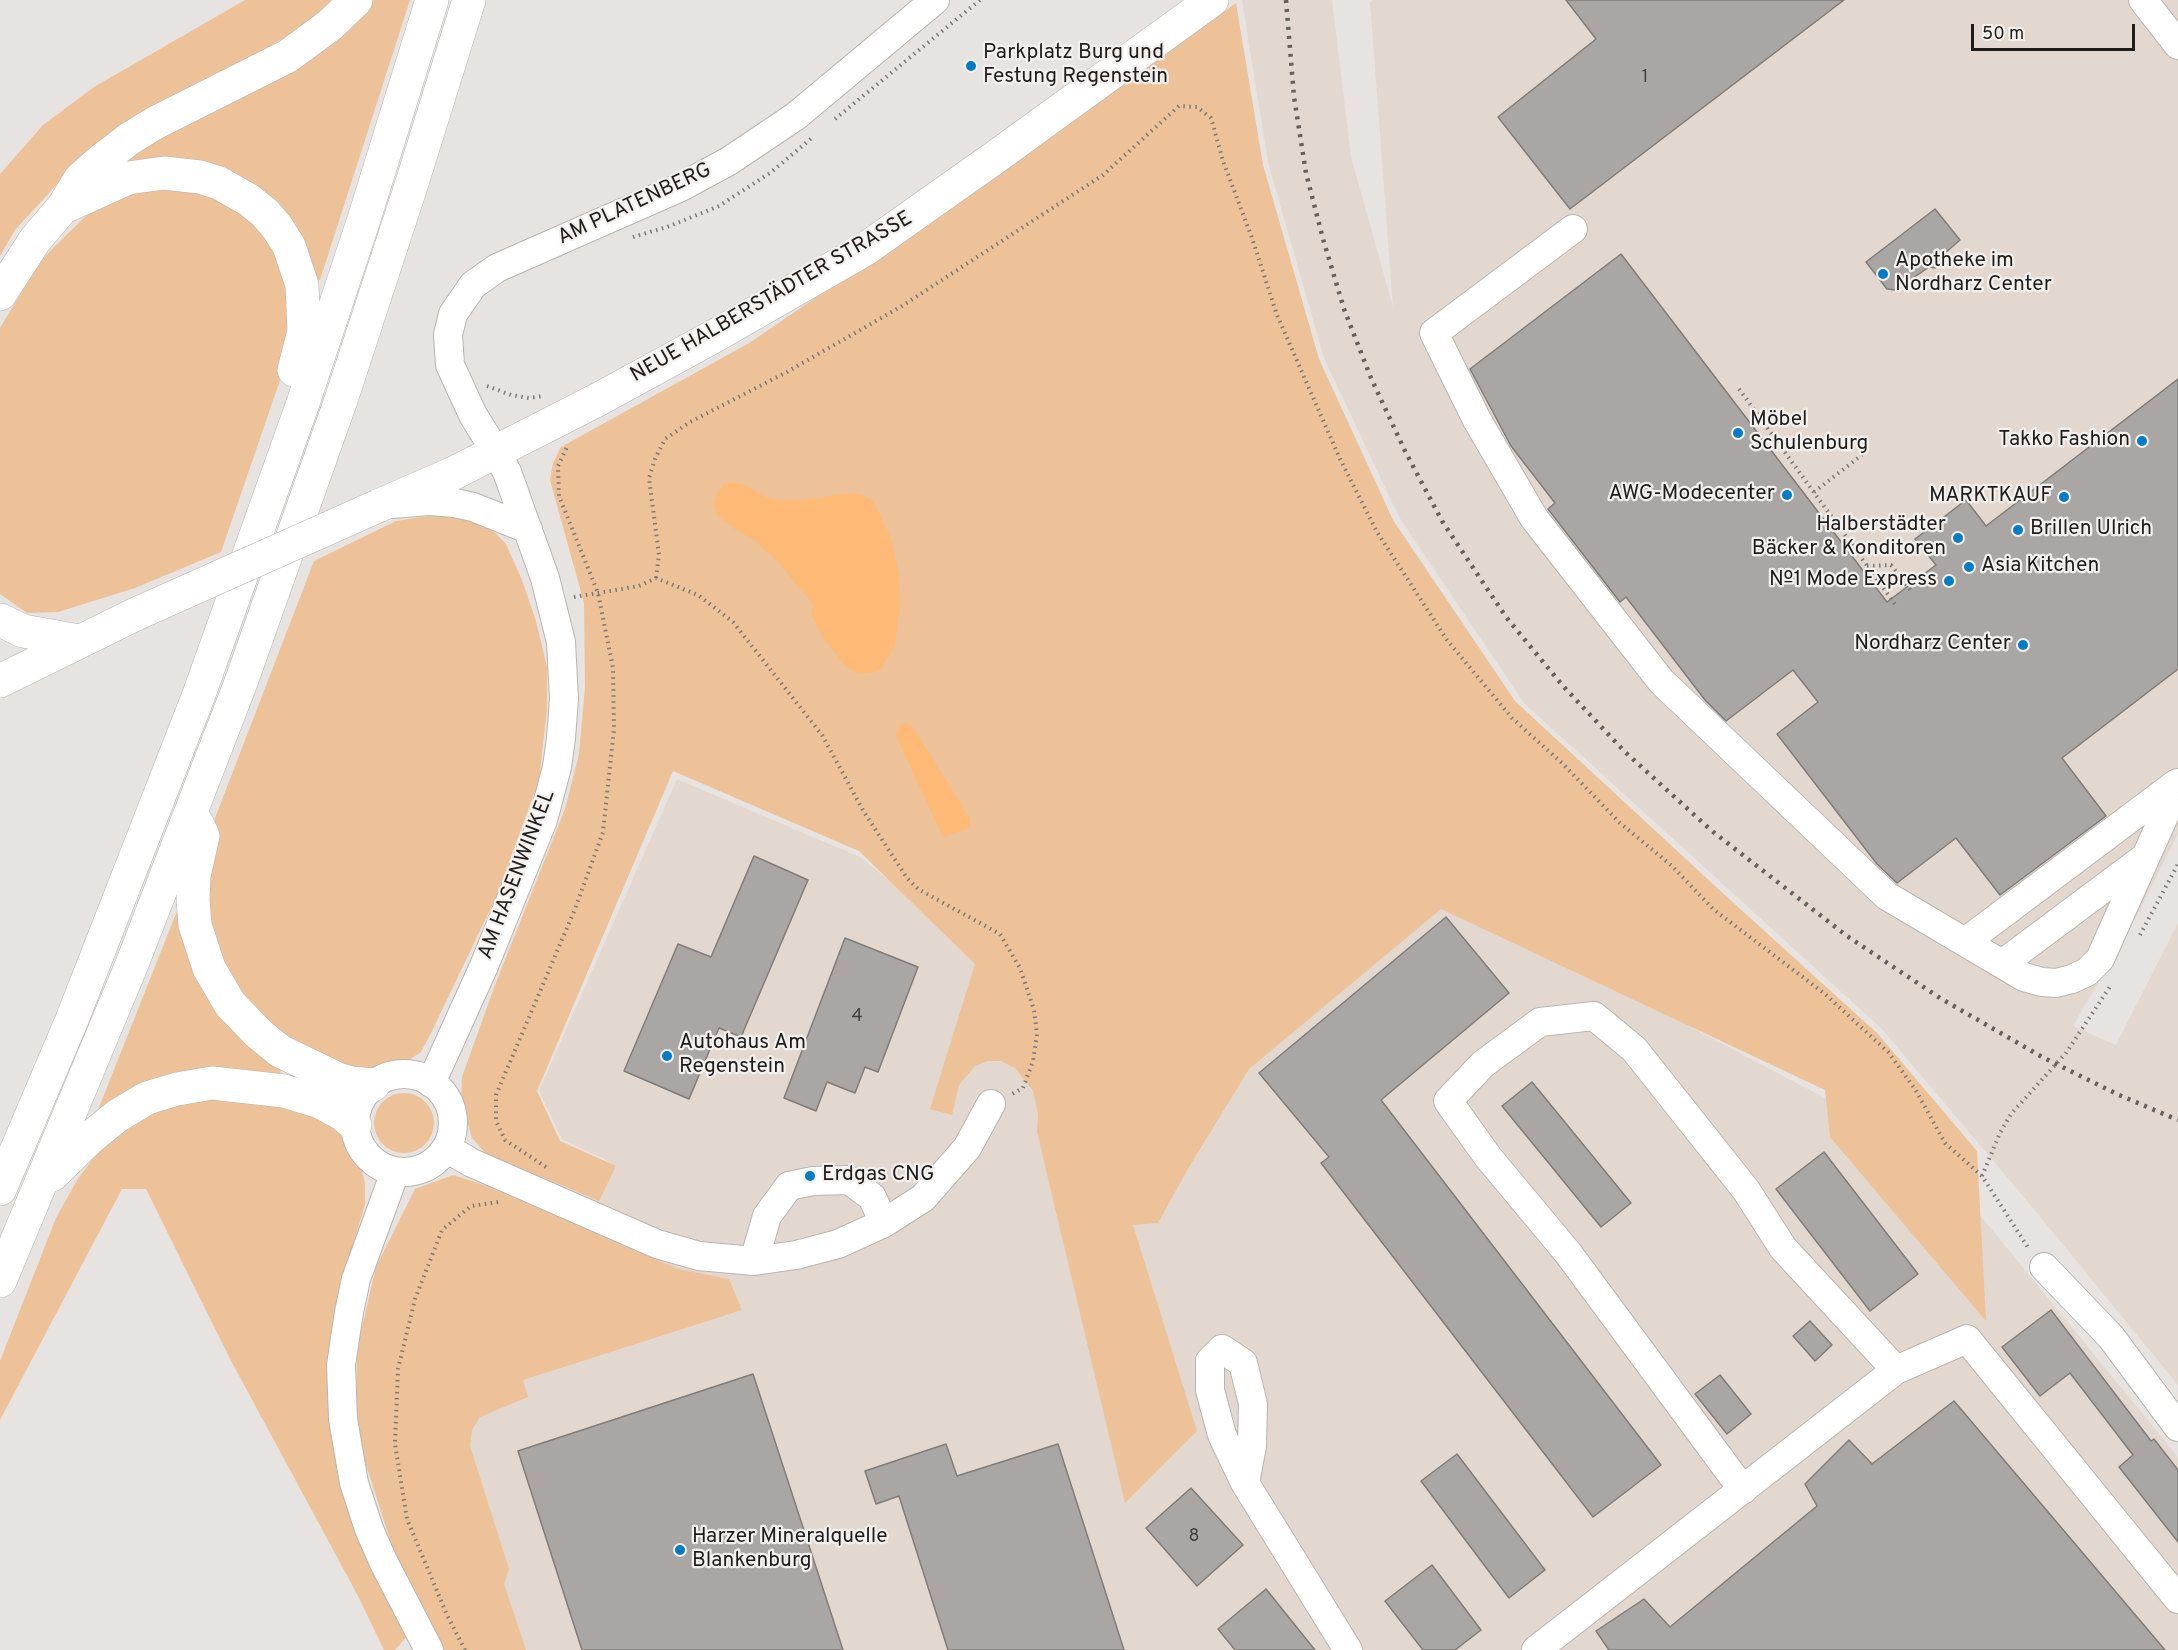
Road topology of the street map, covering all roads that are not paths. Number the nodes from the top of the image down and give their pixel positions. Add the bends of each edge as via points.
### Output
1 (356, 0) edge
2 (432, 0) edge
3 (469, 0) edge
4 (935, 0) edge
5 (1212, 0) edge
6 (2143, 0) edge
7 (2177, 40) edge
8 (63, 207) junction
9 (1573, 229) dead end
10 (0, 294) edge
11 (303, 403) junction
12 (496, 452) junction
13 (378, 506) junction
14 (528, 529) junction
15 (0, 620) edge
16 (79, 641) junction
17 (0, 681) edge
18 (2178, 784) edge
19 (192, 813) junction
20 (2146, 856) junction
21 (1965, 942) junction
22 (2002, 964) junction
23 (431, 1083) junction
24 (373, 1085) junction
25 (991, 1104) road end
26 (355, 1125) junction
27 (446, 1148) junction
28 (395, 1172) junction
29 (42, 1185) junction
30 (0, 1189) edge
31 (884, 1223) junction
32 (753, 1262) junction
33 (2044, 1267) road end
34 (0, 1281) edge
35 (1896, 1370) junction
36 (2178, 1428) edge
37 (1245, 1483) dead end
38 (1743, 1490) junction
39 (2178, 1599) edge
40 (429, 1650) edge
41 (1348, 1650) edge
42 (1536, 1650) edge

1 - 8 main road via 288,56 129,139 80,179
2 - 11 main road
3 - 19 main road via 337,411
4 - 12 street, AM PLATENBERG via 796,116 729,161 671,192 497,268 473,285 453,314 448,351 457,385
5 - 12 main road, NEUE HALBERSTÄDTER STRASSE via 864,250 718,334
6 - 7 street
8 - 10 main road via 35,240
8 - 11 main road via 128,178 164,173 219,183 265,213 289,246 302,285 304,332 292,378
9 - 21 street via 1434,333 1477,420 1534,518 1661,681 1887,896
11 - 30 main road via 157,805
12 - 13 main road, NEUE HALBERSTÄDTER STRASSE
12 - 14 street, AM HASENWINKEL
13 - 14 street via 429,501 455,503
13 - 16 main road, NEUE HALBERSTÄDTER STRASSE, bridge
14 - 23 street, AM HASENWINKEL via 561,642 564,699 556,767 532,852
15 - 16 main road via 23,631
16 - 17 main road, NEUE HALBERSTÄDTER STRASSE
18 - 20 street
18 - 21 street
19 - 24 main road via 203,836 194,876 195,925 209,968 230,1004 259,1034 291,1057 338,1079
19 - 29 main road
20 - 22 street
20 - 22 street via 2100,959 2087,972 2056,983 2042,982
21 - 22 street
23 - 24 street via 402,1074
23 - 27 street via 451,1109 452,1129
24 - 26 street via 359,1103
25 - 31 street via 967,1148 923,1198
26 - 28 street via 364,1152 375,1163
26 - 29 main road via 320,1102 284,1091 212,1083 177,1089 147,1098 117,1116
27 - 28 street via 433,1163 421,1169
27 - 32 street via 657,1244 699,1256
28 - 40 street via 356,1279 349,1312 341,1365 343,1419 354,1483 369,1529
29 - 34 main road
31 - 32 street via 838,1244
31 - 32 street via 872,1197 849,1180 789,1186 767,1216
33 - 36 street via 2111,1337
35 - 38 street
35 - 38 street via 1783,1248 1746,1190 1634,1049 1594,1016 1540,1022 1483,1064 1448,1101 1582,1271
35 - 39 street via 1967,1339
37 - 41 street
38 - 42 street

